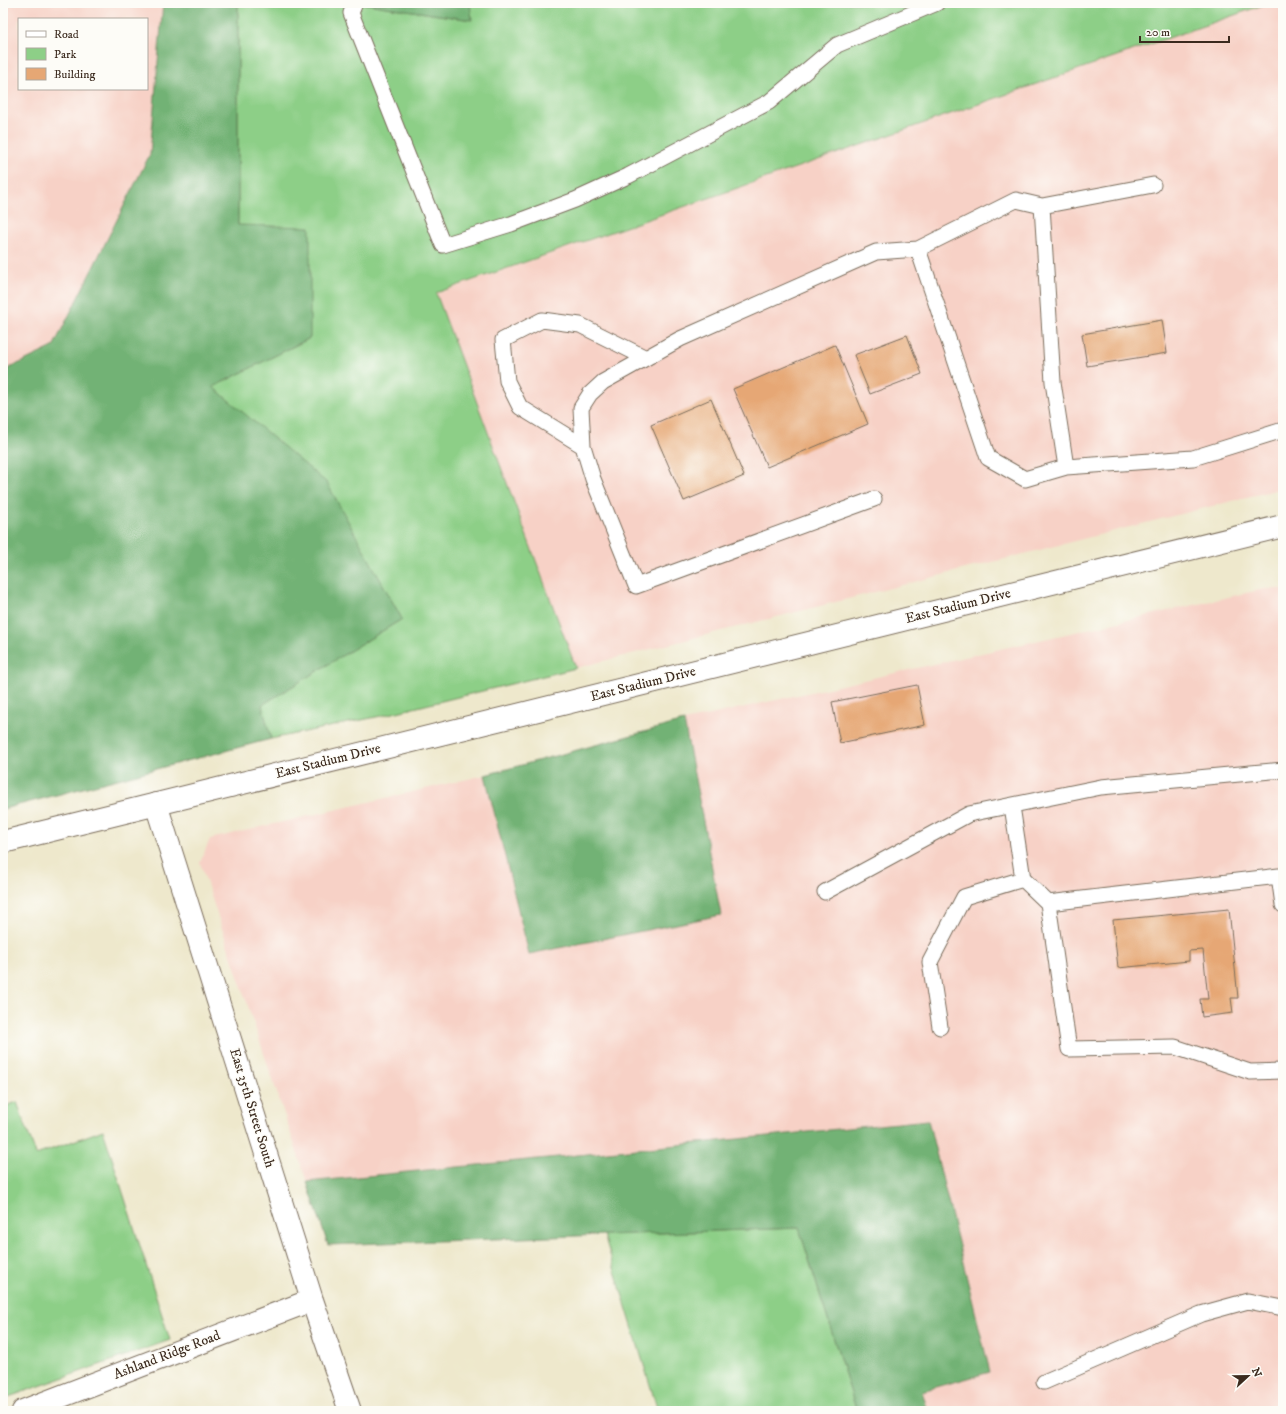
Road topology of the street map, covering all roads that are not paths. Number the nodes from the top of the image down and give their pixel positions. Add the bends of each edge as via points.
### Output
1 (355, 3) edge
2 (937, 3) edge
3 (1153, 185) dead end
4 (1042, 206) junction
5 (918, 249) junction
6 (646, 358) junction
7 (1283, 430) edge
8 (583, 446) junction
9 (1066, 467) junction
10 (874, 499) dead end
11 (1283, 526) edge
12 (1283, 770) edge
13 (156, 804) junction
14 (1012, 806) junction
15 (3, 842) edge
16 (1023, 879) junction
17 (825, 892) dead end
18 (1048, 903) junction
19 (1283, 905) edge
20 (940, 1027) dead end
21 (1283, 1071) edge
22 (312, 1300) junction
23 (1283, 1308) edge
24 (1044, 1382) dead end
25 (22, 1411) edge
26 (350, 1411) edge

1 - 2 lane via 351,13 443,245 511,224 575,200 628,176 769,102 837,45
3 - 4 lane
4 - 5 lane via 1016,200
4 - 9 lane via 1053,382
5 - 6 lane via 876,252 680,339
5 - 9 lane via 988,458 1025,480
6 - 8 lane via 603,382 590,394 581,408
6 - 8 lane via 580,325 542,320 504,340 507,381 520,407
7 - 9 lane via 1193,458
8 - 10 lane via 636,586
11 - 13 main road, East Stadium Drive
12 - 14 lane via 1101,787
13 - 15 main road, East Stadium Drive
13 - 22 main road, East 35th Street South
14 - 16 lane
14 - 17 lane via 968,814
16 - 18 lane
16 - 20 lane via 964,897 930,962
18 - 19 lane via 1279,876
18 - 21 lane via 1069,1049 1175,1047 1250,1072
22 - 25 main road, Ashland Ridge Road
22 - 26 main road, East 35th Street South
23 - 24 lane via 1248,1301 1201,1314

